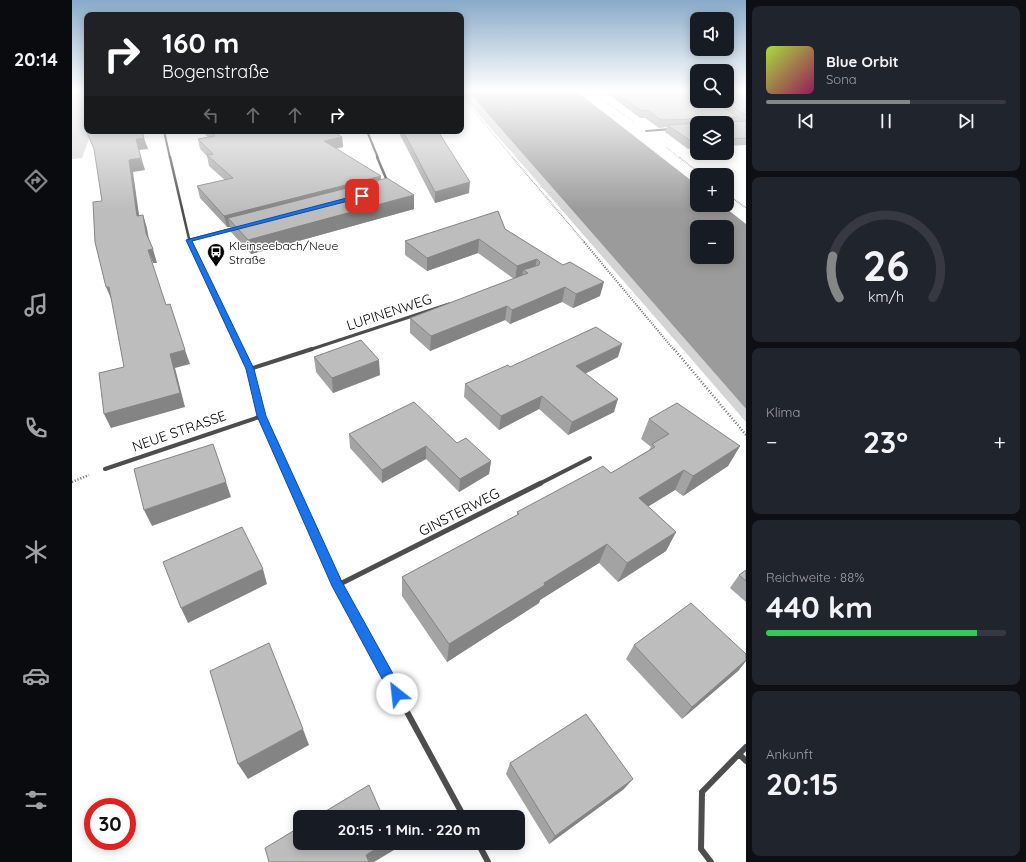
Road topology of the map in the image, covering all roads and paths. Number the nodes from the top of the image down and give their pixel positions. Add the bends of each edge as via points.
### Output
1 (490, 130) edge
2 (657, 130) edge
3 (646, 131) joint
4 (165, 134) edge
5 (368, 134) edge
6 (693, 168) edge
7 (390, 188) edge
8 (734, 199) edge
9 (746, 208) edge
10 (241, 227) edge
11 (189, 240) junction
12 (452, 303) edge
13 (250, 369) junction
14 (262, 416) junction
15 (746, 435) edge
16 (590, 458) dead end
17 (104, 469) dead end
18 (338, 586) junction
19 (746, 747) edge
20 (739, 754) junction
21 (746, 760) edge
22 (460, 810) edge
23 (482, 850) edge
24 (488, 862) edge
25 (711, 862) edge

1 - 15 path
2 - 3 street
3 - 6 path
4 - 11 street
5 - 7 street
8 - 9 path
10 - 11 street
11 - 13 street
12 - 13 street, LUPINENWEG
13 - 14 street
14 - 17 street, NEUE STRASSE
14 - 18 street
16 - 18 street, GINSTERWEG
18 - 22 street
19 - 20 street
20 - 21 street
20 - 25 street via 702,792 701,849
23 - 24 street

